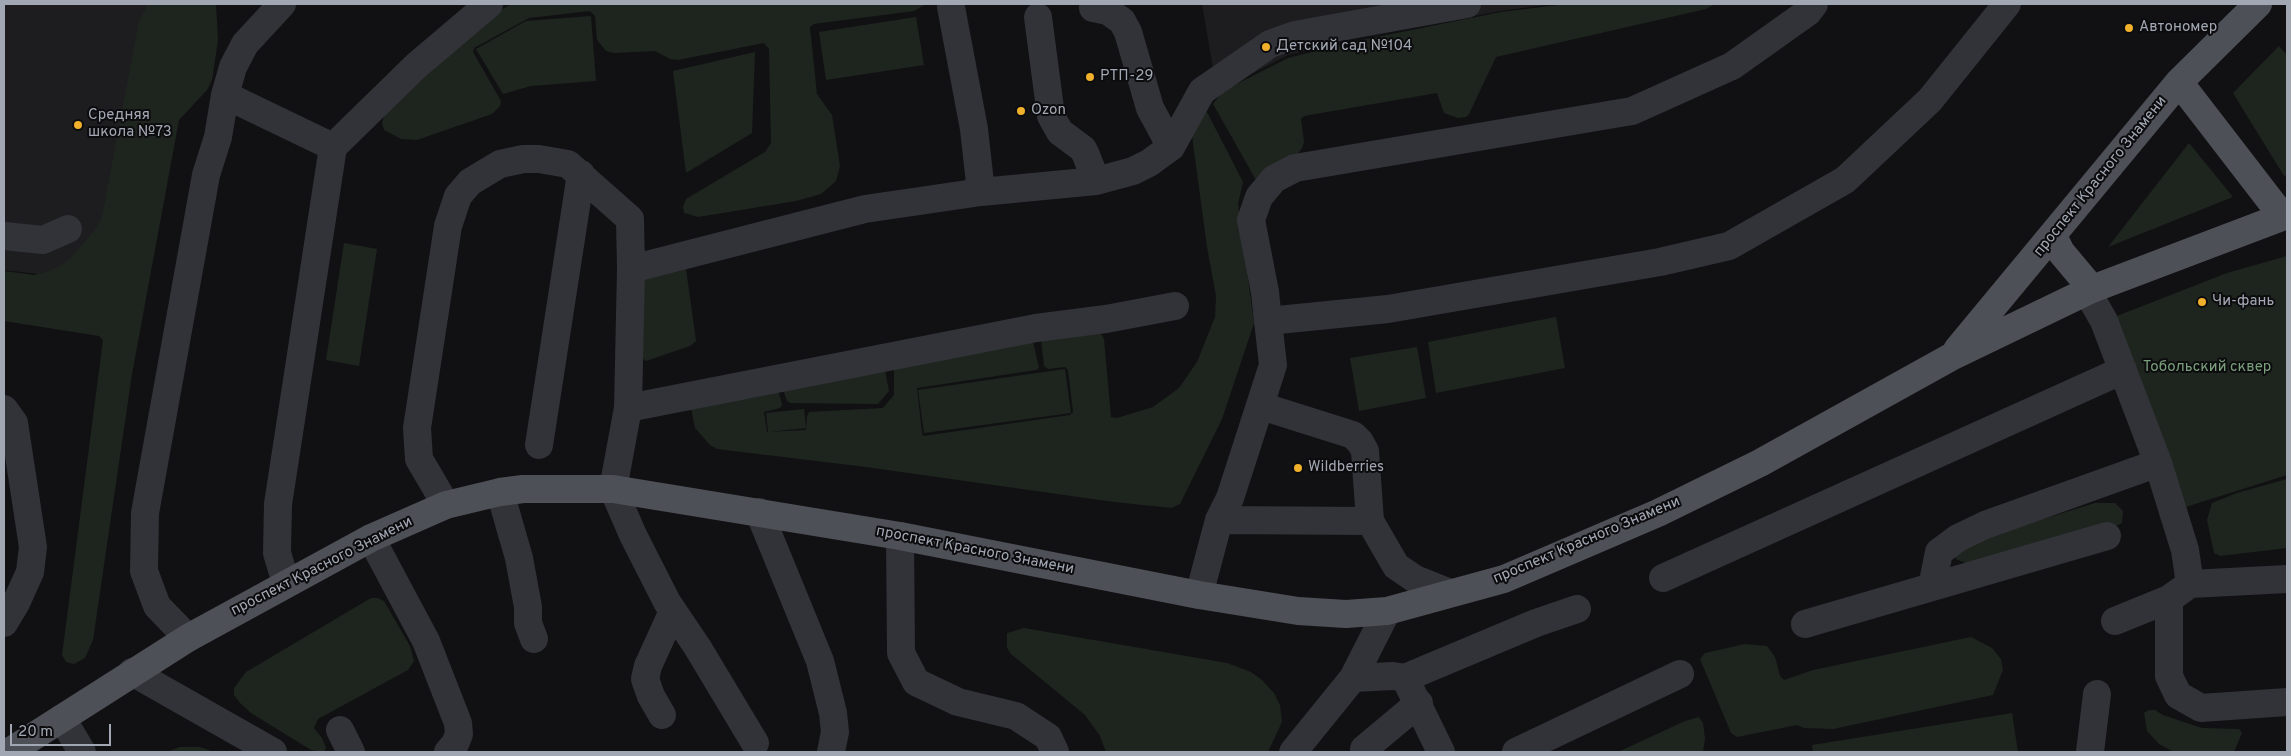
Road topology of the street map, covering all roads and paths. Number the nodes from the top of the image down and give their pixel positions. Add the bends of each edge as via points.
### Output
1 (282, 4) edge
2 (489, 4) edge
3 (1467, 4) edge
4 (1814, 4) edge
5 (2007, 4) edge
6 (2258, 4) edge
7 (951, 7) dead end
8 (1093, 8) dead end
9 (1038, 17) dead end
10 (2179, 82) junction
11 (224, 95) junction
12 (333, 147) junction
13 (1171, 148) junction
14 (581, 174) junction
15 (1096, 181) junction
16 (981, 192) junction
17 (2285, 216) edge
18 (68, 229) dead end
19 (4, 236) edge
20 (2053, 236) junction
21 (631, 269) junction
22 (2090, 290) junction
23 (1174, 306) dead end
24 (1268, 320) junction
25 (1951, 357) junction
26 (2123, 370) junction
27 (1261, 406) junction
28 (628, 408) junction
29 (4, 409) edge
30 (539, 445) dead end
31 (2158, 463) junction
32 (613, 489) junction
33 (500, 492) junction
34 (446, 505) junction
35 (759, 512) junction
36 (1219, 520) junction
37 (1370, 521) junction
38 (900, 536) junction
39 (2107, 536) dead end
40 (371, 538) junction
41 (1663, 578) dead end
42 (2287, 579) edge
43 (286, 583) junction
44 (1932, 587) junction
45 (2179, 592) junction
46 (1450, 594) junction
47 (1199, 595) junction
48 (1577, 609) dead end
49 (673, 611) junction
50 (1387, 611) junction
51 (2116, 621) dead end
52 (4, 623) edge
53 (1805, 624) dead end
54 (188, 638) junction
55 (534, 639) dead end
56 (132, 672) junction
57 (1680, 674) dead end
58 (1353, 678) junction
59 (1405, 678) junction
60 (2097, 694) dead end
61 (2287, 702) edge
62 (1418, 703) junction
63 (662, 715) dead end
64 (62, 718) junction
65 (755, 743) dead end
66 (1364, 750) dead end
67 (9, 752) edge
68 (82, 752) edge
69 (271, 752) edge
70 (448, 752) edge
71 (831, 752) edge
72 (1055, 752) edge
73 (1293, 752) edge
74 (1441, 752) edge
75 (1516, 752) edge
76 (2090, 752) edge

1 - 11 street via 245,44
2 - 12 street via 416,66
3 - 13 street via 1295,34 1270,44 1202,91
4 - 24 street via 1808,12 1732,66 1632,111 1295,168 1274,180 1259,197 1251,220
5 - 24 street via 1930,100 1845,180 1729,246 1660,262 1398,307
6 - 10 main road, проспект Красного Знамени
7 - 16 street via 974,128
8 - 13 street via 1108,11 1122,21 1150,108
9 - 15 street via 1051,116 1060,132 1083,149
10 - 17 main road
10 - 20 main road, проспект Красного Знамени
11 - 12 street
11 - 54 street via 218,137 206,175 146,513 144,572 157,606
12 - 43 street via 278,504 277,553
13 - 15 street via 1149,163
14 - 21 street via 630,219
14 - 30 street
14 - 34 street via 568,164 522,159 500,164 470,182 458,196 448,226 417,428 419,459
15 - 16 street
16 - 21 street via 865,209
17 - 22 main road, проспект Красного Знамени
18 - 19 street via 43,240
20 - 22 main road
20 - 25 main road, проспект Красного Знамени
21 - 28 street
22 - 25 main road, проспект Красного Знамени
22 - 26 street
23 - 28 street via 1036,328
24 - 27 street via 1273,365
25 - 46 main road, проспект Красного Знамени via 1760,463 1658,513 1504,579
26 - 31 street
26 - 41 street
27 - 36 street via 1230,498
27 - 37 street via 1353,435 1360,442 1365,451
28 - 32 street
29 - 52 street via 14,423 33,547 30,572
31 - 44 street via 1985,525 1958,538 1939,552
31 - 45 street via 2186,550
32 - 33 main road, проспект Красного Знамени via 523,488
32 - 35 main road, проспект Красного Знамени
32 - 49 street via 632,534
33 - 34 main road, проспект Красного Знамени
33 - 55 street via 519,558 528,623
34 - 40 main road, проспект Красного Знамени
35 - 38 main road, проспект Красного Знамени
35 - 71 street via 820,661 833,713 835,732
36 - 37 street
36 - 47 street
37 - 46 street via 1396,566 1415,579
38 - 47 main road, проспект Красного Знамени
38 - 72 street via 901,653 916,682 958,702 1016,716 1048,737
39 - 44 street
40 - 43 main road, проспект Красного Знамени
40 - 70 street via 426,641 458,723 459,734
42 - 45 street
43 - 54 main road, проспект Красного Знамени
44 - 53 street
45 - 51 street
45 - 61 street via 2169,676 2178,695 2201,708
46 - 50 main road, проспект Красного Знамени
47 - 50 main road, проспект Красного Знамени via 1298,611 1346,614
48 - 59 street
49 - 63 street via 645,679 650,696
49 - 65 street
50 - 58 street
54 - 56 main road, проспект Красного Знамени
56 - 64 main road, проспект Красного Знамени
56 - 69 street
57 - 75 street
58 - 59 street
58 - 73 street
59 - 62 street
60 - 76 street
62 - 66 street
62 - 74 street
64 - 67 main road, проспект Красного Знамени
64 - 68 street

